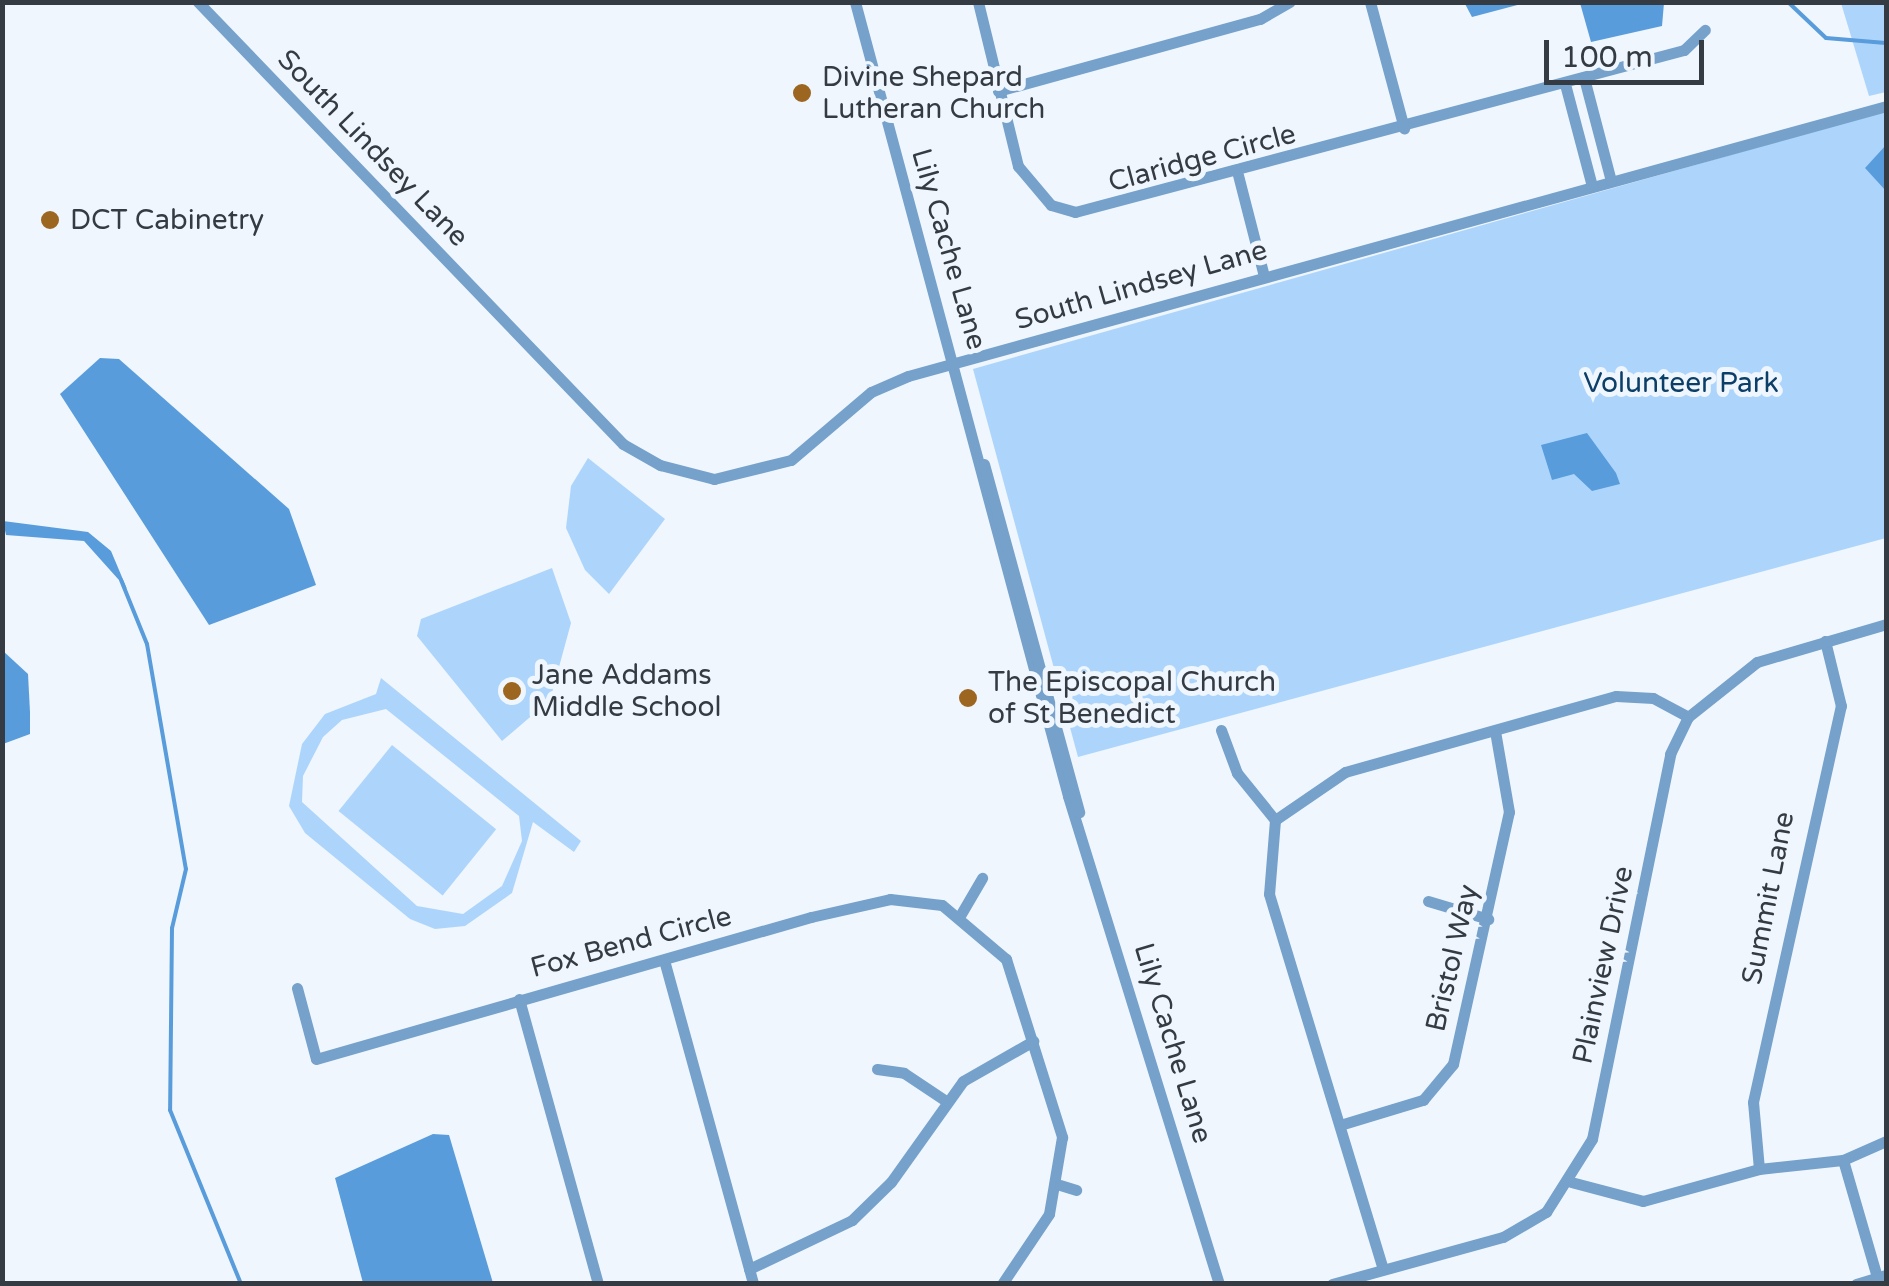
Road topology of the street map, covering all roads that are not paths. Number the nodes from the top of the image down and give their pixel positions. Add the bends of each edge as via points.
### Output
1 (198, 2) edge
2 (855, 2) edge
3 (978, 2) edge
4 (1289, 2) edge
5 (1370, 2) edge
6 (1705, 30) dead end
7 (1584, 78) junction
8 (1566, 84) junction
9 (998, 92) junction
10 (1886, 106) edge
11 (1404, 128) junction
12 (1238, 175) junction
13 (1611, 181) junction
14 (1592, 186) junction
15 (1264, 276) junction
16 (955, 364) junction
17 (1886, 624) edge
18 (1825, 641) junction
19 (1688, 717) junction
20 (1220, 730) dead end
21 (1495, 731) junction
22 (1275, 820) junction
23 (982, 878) dead end
24 (1428, 901) dead end
25 (961, 914) junction
26 (1488, 918) junction
27 (664, 960) junction
28 (296, 988) dead end
29 (519, 999) junction
30 (1033, 1041) junction
31 (877, 1069) dead end
32 (946, 1101) junction
33 (1340, 1125) junction
34 (1886, 1141) edge
35 (1843, 1160) junction
36 (1759, 1169) junction
37 (1571, 1182) junction
38 (1060, 1184) junction
39 (1076, 1190) dead end
40 (750, 1269) junction
41 (1383, 1269) junction
42 (1882, 1276) edge
43 (598, 1284) edge
44 (754, 1284) edge
45 (1002, 1284) edge
46 (1218, 1284) edge
47 (1332, 1284) edge
48 (1856, 1284) edge

1 - 16 street, South Lindsey Lane via 597,418 660,466 714,479 768,471 871,392
2 - 16 street, Lily Cache Lane
3 - 9 street, Claridge Circle
4 - 9 street via 1260,19
5 - 11 street
6 - 7 street, Claridge Circle via 1684,50
7 - 8 street, Claridge Circle
7 - 13 street
8 - 11 street, Claridge Circle
8 - 14 street
9 - 12 street, Claridge Circle via 1018,166 1051,205 1101,212
10 - 13 street, South Lindsey Lane
11 - 12 street, Claridge Circle
12 - 15 street
13 - 14 street, South Lindsey Lane
14 - 15 street, South Lindsey Lane
15 - 16 street, South Lindsey Lane
16 - 46 street, Lily Cache Lane via 1079,816
17 - 18 street, Plainview Drive
18 - 19 street, Plainview Drive via 1740,671
18 - 36 street, Summit Lane via 1841,706 1812,802 1753,1102
19 - 21 street via 1629,694
19 - 37 street, Plainview Drive via 1670,754 1592,1139
20 - 22 street via 1238,773
21 - 22 street via 1345,772
21 - 26 street, Bristol Way via 1509,812
22 - 33 street via 1269,894
23 - 25 street
24 - 26 street
25 - 27 street, Fox Bend Circle via 918,900 877,901
25 - 30 street, Fox Bend Circle via 1006,959
26 - 33 street, Bristol Way via 1440,1086
27 - 29 street, Fox Bend Circle
27 - 40 street
28 - 29 street, Fox Bend Circle via 316,1059
29 - 43 street
30 - 32 street via 984,1062
30 - 38 street, Fox Bend Circle via 1062,1137
31 - 32 street via 904,1074
32 - 40 street via 892,1182 852,1220
33 - 41 street
34 - 35 street
35 - 36 street
35 - 42 street
36 - 37 street via 1643,1201
37 - 41 street, Plainview Drive via 1546,1212 1503,1237
38 - 39 street
38 - 45 street, Fox Bend Circle
40 - 44 street
41 - 47 street, Plainview Drive
42 - 48 street

